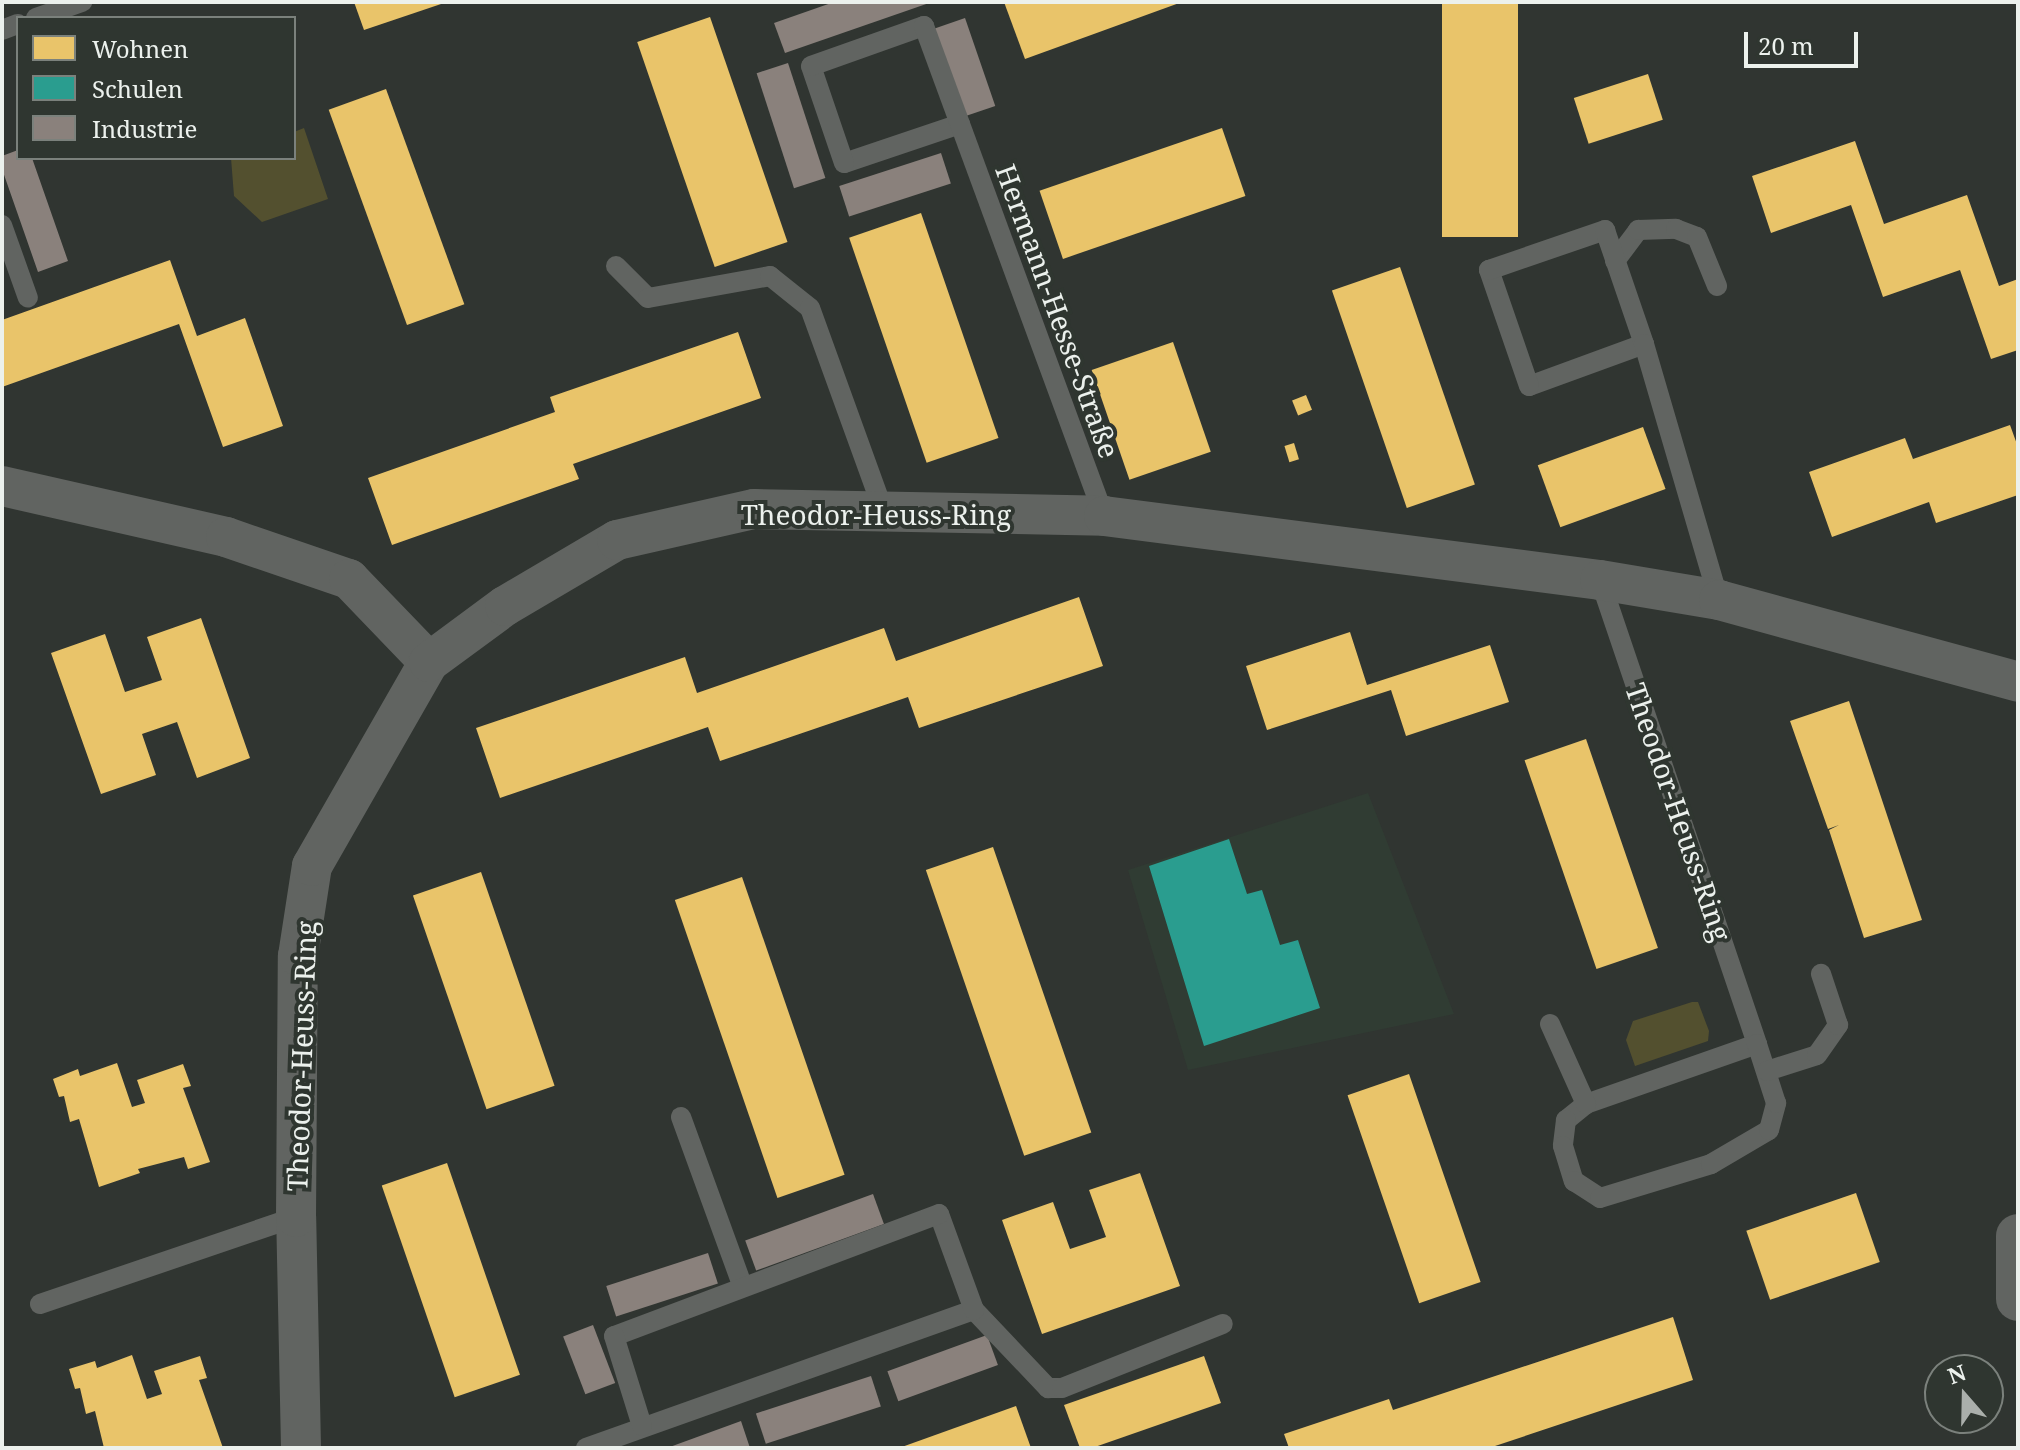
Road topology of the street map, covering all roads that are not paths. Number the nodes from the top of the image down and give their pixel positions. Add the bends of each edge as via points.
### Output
1 (82, 2) edge
2 (42, 16) edge
3 (960, 124) junction
4 (2, 225) edge
5 (1615, 261) junction
6 (616, 266) dead end
7 (1717, 286) dead end
8 (28, 298) dead end
9 (1644, 344) junction
10 (2, 486) edge
11 (883, 510) junction
12 (1104, 516) junction
13 (1600, 580) junction
14 (1719, 600) junction
15 (429, 662) junction
16 (2018, 682) edge
17 (1821, 974) dead end
18 (1550, 1024) dead end
19 (1757, 1044) junction
20 (1767, 1071) junction
21 (1586, 1104) junction
22 (681, 1117) dead end
23 (296, 1217) junction
24 (2018, 1236) edge
25 (743, 1287) junction
26 (2018, 1299) edge
27 (40, 1304) dead end
28 (974, 1310) junction
29 (1223, 1324) dead end
30 (642, 1426) junction
31 (301, 1448) edge
32 (586, 1448) edge

1 - 2 lane
3 - 3 lane, Hermann-Hesse-Straße via 844,163 811,66 924,26
3 - 12 lane, Hermann-Hesse-Straße
4 - 8 lane
5 - 7 lane via 1638,230 1676,229 1697,237
5 - 9 lane
5 - 9 lane via 1605,230 1489,270 1529,386
6 - 11 lane via 648,298 770,276 810,308
9 - 14 lane
10 - 15 street via 226,537 349,579
11 - 12 street, Theodor-Heuss-Ring
11 - 15 street, Theodor-Heuss-Ring via 754,509 617,540 505,606
12 - 13 street, Theodor-Heuss-Ring
13 - 14 street, Theodor-Heuss-Ring
13 - 19 lane, Theodor-Heuss-Ring
14 - 16 street, Theodor-Heuss-Ring
15 - 23 street, Theodor-Heuss-Ring via 312,866 298,956
17 - 20 lane via 1838,1025 1817,1055
18 - 21 lane
19 - 20 lane, Theodor-Heuss-Ring
19 - 21 lane
20 - 21 lane, Theodor-Heuss-Ring via 1776,1103 1769,1130 1711,1164 1600,1198 1574,1181 1563,1146 1566,1120
22 - 25 lane
23 - 27 lane
23 - 31 street, Theodor-Heuss-Ring
24 - 26 main road
25 - 28 lane via 939,1214
25 - 30 lane via 614,1336
28 - 29 lane via 1048,1388 1062,1388
28 - 30 lane
30 - 32 lane

